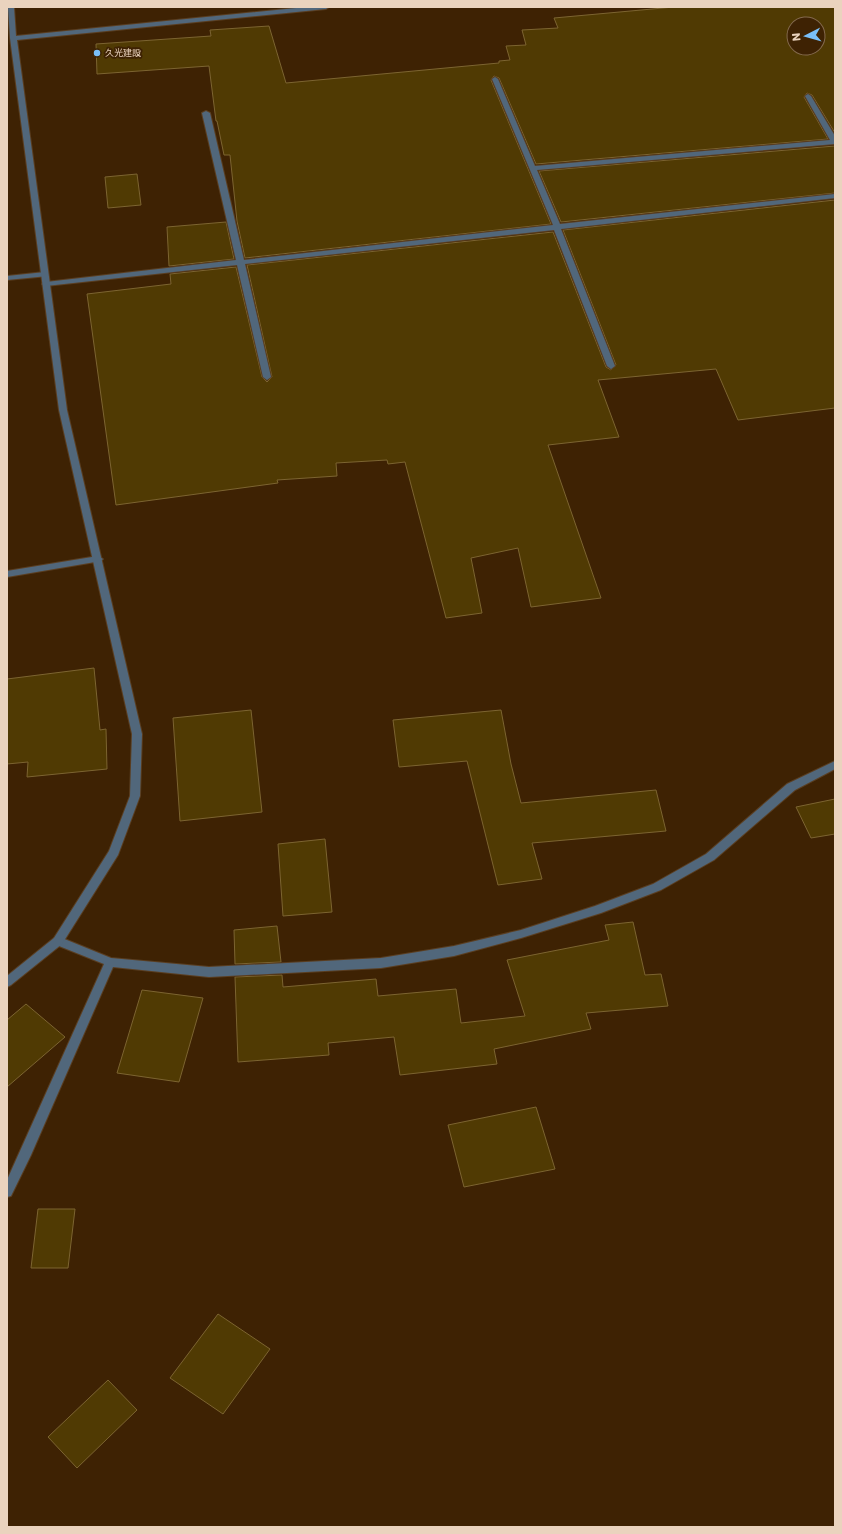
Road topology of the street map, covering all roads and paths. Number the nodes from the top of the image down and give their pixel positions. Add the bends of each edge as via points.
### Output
1 (11, 7) edge
2 (326, 7) edge
3 (10, 38) edge
4 (495, 79) dead end
5 (808, 96) dead end
6 (206, 113) dead end
7 (835, 142) edge
8 (532, 168) junction
9 (835, 196) edge
10 (557, 227) junction
11 (240, 262) junction
12 (45, 274) junction
13 (7, 278) edge
14 (46, 284) junction
15 (611, 366) dead end
16 (267, 377) dead end
17 (98, 559) junction
18 (7, 574) edge
19 (835, 765) edge
20 (58, 941) junction
21 (110, 962) junction
22 (7, 982) edge
23 (7, 1192) edge

1 - 3 street
2 - 3 street
3 - 12 street
4 - 8 street
5 - 7 street
6 - 11 street
7 - 8 street
8 - 10 street
9 - 10 street
10 - 11 street
10 - 15 street
11 - 14 street
11 - 16 street
12 - 13 street
12 - 14 street
14 - 17 street via 62,410
17 - 18 street
17 - 20 street via 137,734 135,796 114,852
19 - 21 street via 791,787 710,857 656,887 597,910 521,934 454,951 381,963 210,972
20 - 21 street
20 - 22 street
21 - 23 street

